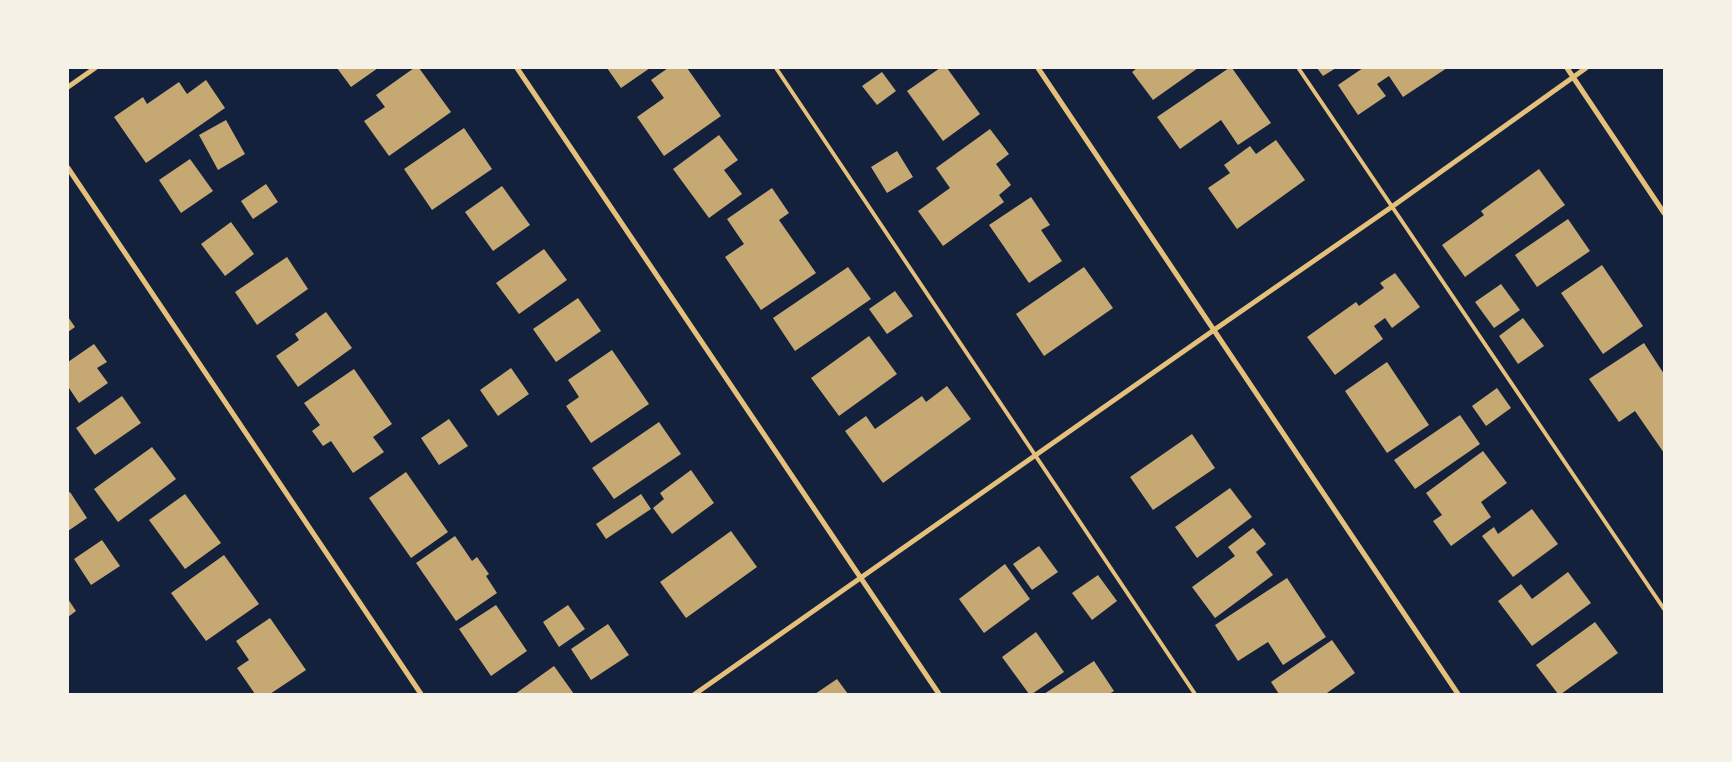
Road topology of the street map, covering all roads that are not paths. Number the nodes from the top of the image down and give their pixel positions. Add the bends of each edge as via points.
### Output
1 (95, 68) edge
2 (517, 68) edge
3 (776, 68) edge
4 (1038, 68) edge
5 (1568, 68) edge
6 (1586, 68) edge
7 (1299, 69) dead end
8 (1574, 77) junction
9 (68, 87) edge
10 (68, 168) edge
11 (1393, 206) junction
12 (1664, 212) edge
13 (1214, 330) junction
14 (1036, 456) junction
15 (861, 578) junction
16 (1664, 609) edge
17 (421, 694) edge
18 (695, 694) edge
19 (939, 694) edge
20 (1195, 694) edge
21 (1458, 694) edge

1 - 9 street
2 - 15 street
3 - 14 lane
4 - 13 street
5 - 8 street
6 - 8 street
7 - 11 lane
8 - 11 street
8 - 12 street
10 - 17 street
11 - 13 street
11 - 16 lane
13 - 14 street
13 - 21 street
14 - 15 street
14 - 20 lane
15 - 18 street
15 - 19 street

